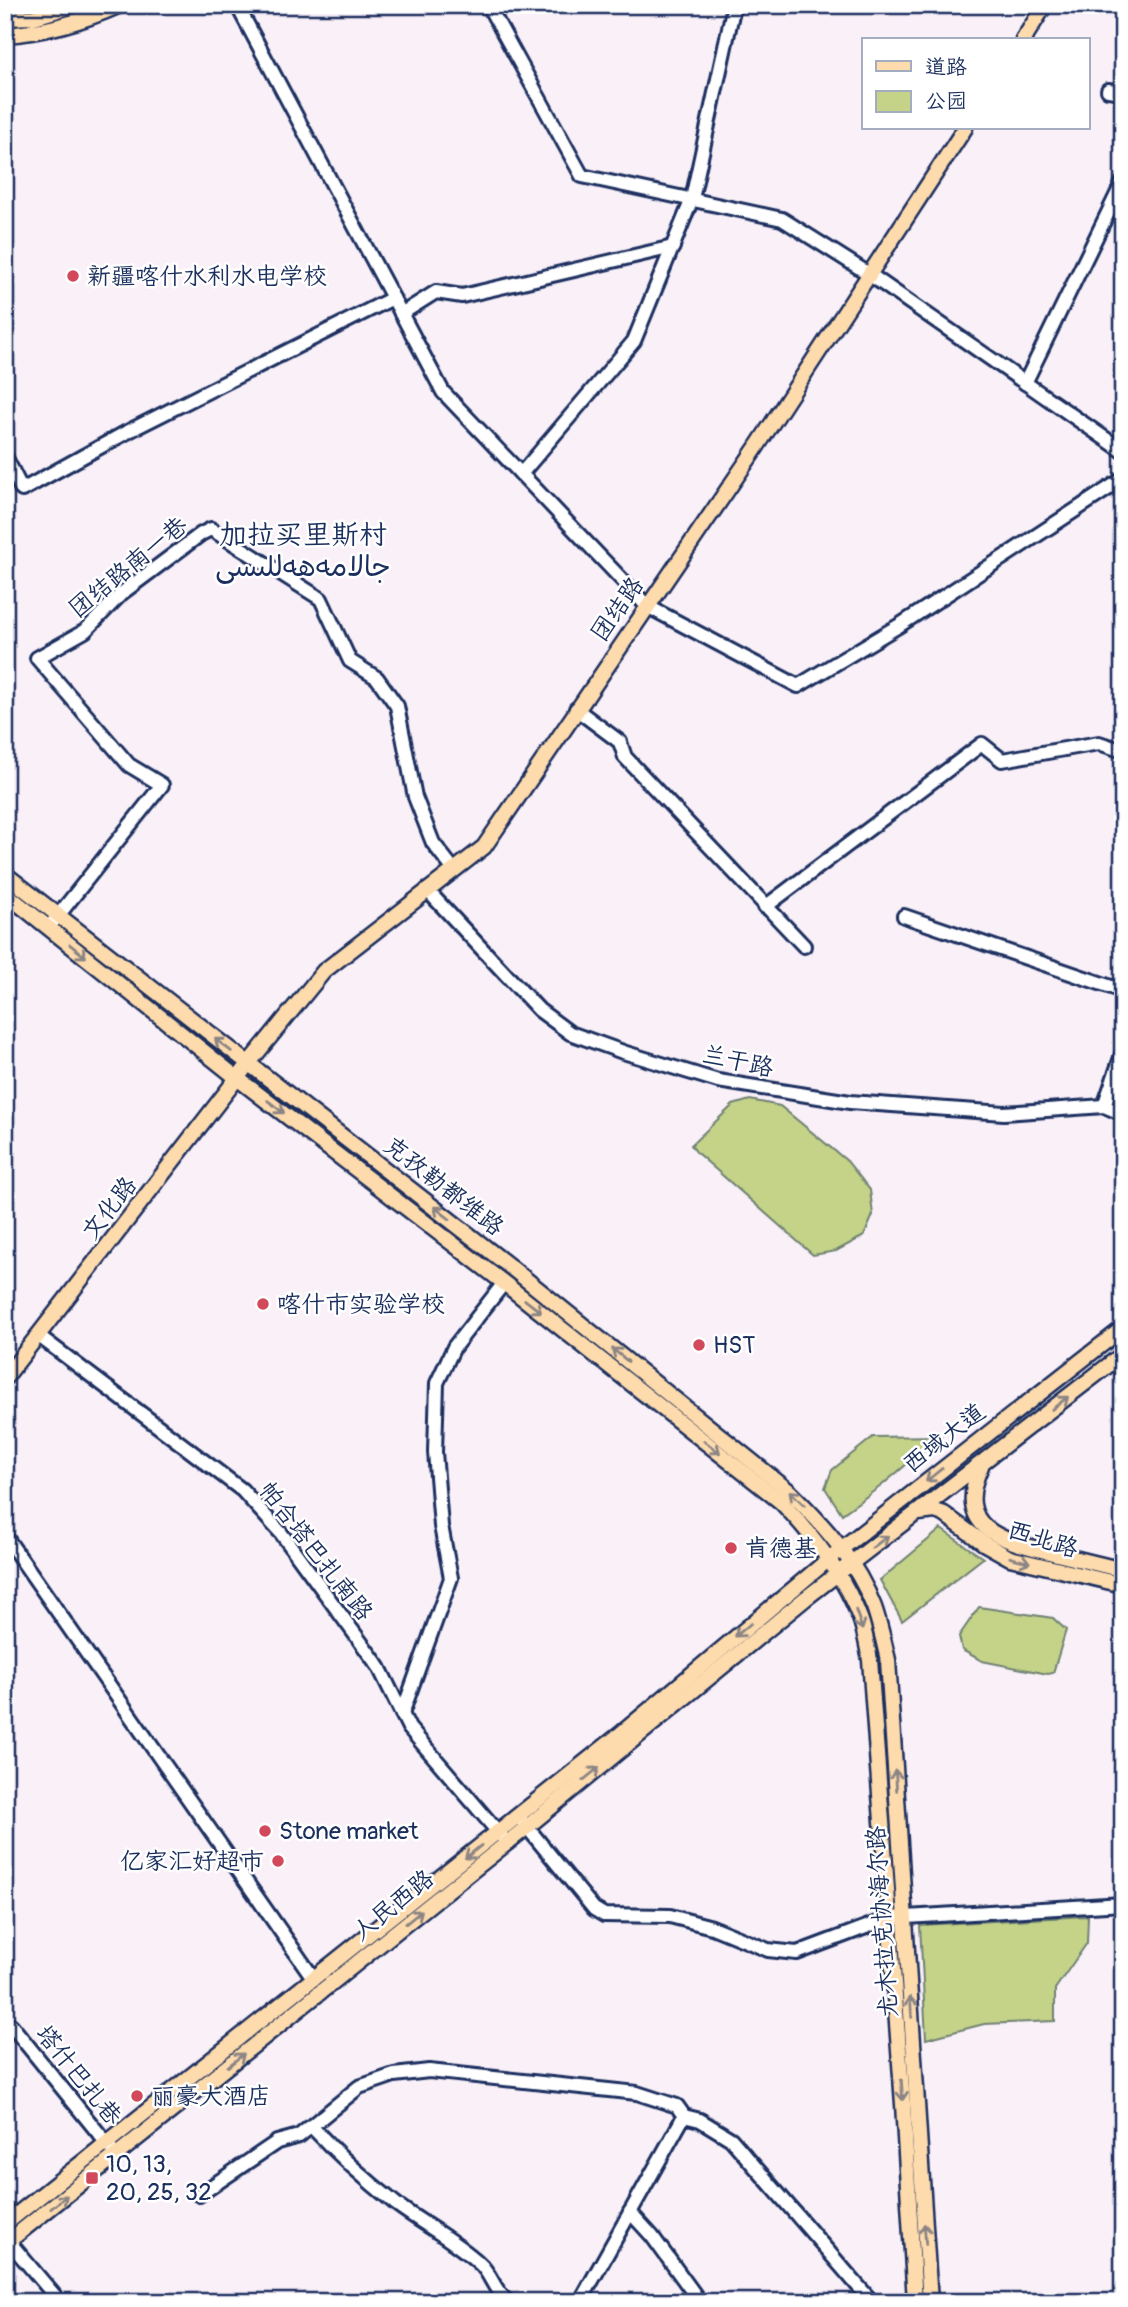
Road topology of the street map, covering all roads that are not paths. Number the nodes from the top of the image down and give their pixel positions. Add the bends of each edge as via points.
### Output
1 (75, 5) edge
2 (120, 5) edge
3 (237, 5) edge
4 (488, 5) edge
5 (734, 5) edge
6 (1045, 5) edge
7 (5, 18) edge
8 (5, 35) edge
9 (1024, 38) edge
10 (1108, 90) dead end
11 (1123, 92) edge
12 (964, 130) edge
13 (1123, 182) edge
14 (692, 198) junction
15 (673, 247) junction
16 (869, 274) junction
17 (393, 298) junction
18 (401, 314) junction
19 (1025, 383) junction
20 (1123, 451) edge
21 (5, 456) edge
22 (521, 474) junction
23 (1123, 479) edge
24 (648, 606) junction
25 (576, 709) junction
26 (1123, 751) edge
27 (454, 870) junction
28 (5, 874) edge
29 (427, 890) junction
30 (5, 893) edge
31 (765, 907) junction
32 (904, 916) dead end
33 (53, 922) junction
34 (804, 946) dead end
35 (1123, 991) edge
36 (1123, 1052) edge
37 (248, 1064) junction
38 (237, 1078) junction
39 (1104, 1106) junction
40 (1123, 1114) edge
41 (504, 1283) junction
42 (1123, 1328) edge
43 (39, 1336) junction
44 (1123, 1354) edge
45 (6, 1375) edge
46 (983, 1463) junction
47 (917, 1514) junction
48 (5, 1536) edge
49 (841, 1549) junction
50 (828, 1560) junction
51 (851, 1564) junction
52 (1123, 1570) edge
53 (837, 1576) junction
54 (1123, 1585) edge
55 (795, 1587) joint
56 (806, 1598) joint
57 (402, 1714) junction
58 (523, 1821) junction
59 (503, 1837) junction
60 (1123, 1904) edge
61 (905, 1917) junction
62 (890, 1918) junction
63 (314, 1979) junction
64 (5, 2025) edge
65 (684, 2116) junction
66 (312, 2127) junction
67 (107, 2143) junction
68 (117, 2156) junction
69 (199, 2195) dead end
70 (630, 2212) junction
71 (5, 2224) edge
72 (7, 2241) edge
73 (60, 2302) edge
74 (508, 2302) edge
75 (580, 2302) edge
76 (700, 2302) edge
77 (872, 2302) edge
78 (915, 2302) edge
79 (930, 2302) edge

1 - 7 main road via 34,17
2 - 8 main road via 37,33
3 - 17 street
4 - 14 street via 582,176
5 - 14 street
6 - 9 main road
10 - 11 street
12 - 16 main road, 团结路
13 - 19 street
14 - 15 street
14 - 16 street via 782,219
15 - 18 street via 463,296 436,292
15 - 22 street via 634,341
16 - 19 street
16 - 24 main road, 团结路
17 - 18 street
17 - 21 street via 22,490
18 - 22 street via 443,391
19 - 20 street
22 - 24 street
23 - 24 street via 900,625 798,685
24 - 25 main road, 团结路
25 - 27 main road, 团结路 via 484,847
25 - 31 street via 620,742 625,757
26 - 31 street via 1099,743 1002,760 982,744
27 - 29 main road, 团结路
27 - 33 street, 团结路南一巷 via 433,843 415,797 397,706 377,678 350,661 321,599 211,529 122,593 85,631 37,659 129,765 162,785
28 - 33 main road, 克孜勒都维路
29 - 37 main road, 团结路 via 324,971
29 - 39 street, 兰干路 via 539,1010 570,1033 623,1052 718,1081 850,1102 1004,1113
30 - 33 main road, 克孜勒都维路
31 - 34 street
32 - 35 street
37 -> 33 main road, 克孜勒都维路
33 -> 38 main road, 克孜勒都维路
36 - 39 street
37 - 38 main road, 文化路
49 -> 37 main road, 克孜勒都维路 via 790,1492
38 -> 41 main road, 克孜勒都维路
38 - 43 main road, 文化路
39 - 40 street
41 -> 50 main road, 克孜勒都维路 via 781,1502
41 - 57 street via 454,1347 438,1383 435,1452 451,1578
42 -> 49 main road, 西域大道
43 - 45 main road, 文化路
43 - 57 street, 帕合塔巴扎南路 via 242,1490 281,1533 379,1667
46 -> 44 main road, 西域大道
46 - 47 main road, 西域大道
46 - 52 main road, 西北路 via 972,1499 987,1530 1009,1542
51 -> 47 main road, 西域大道
47 -> 54 main road, 西北路 via 944,1514 1010,1558
48 - 63 street
49 - 50 main road, 西域大道
49 - 51 main road, 尤木拉克协海尔路
50 - 53 main road, 尤木拉克协海尔路
50 - 55 main road, 西域大道
51 - 53 main road, 西域大道
61 -> 51 main road, 尤木拉克协海尔路 via 888,1660 874,1609
53 - 56 main road, 西域大道
53 -> 62 main road, 尤木拉克协海尔路 via 860,1619 870,1660
55 -> 58 main road, 人民西路
58 -> 56 main road, 人民西路
57 - 59 street, 帕合塔巴扎南路
58 - 59 main road, 人民西路
58 - 62 street via 594,1909 604,1914 670,1916 768,1950 797,1953
59 -> 63 main road, 人民西路
68 -> 59 main road, 人民西路
60 - 61 street
61 - 62 street
79 -> 61 main road, 尤木拉克协海尔路
62 -> 78 main road, 尤木拉克协海尔路
63 - 67 main road, 人民西路
64 - 67 street, 塔什巴扎巷 via 11,2025
65 - 66 street via 677,2106 637,2093 429,2071 394,2075 359,2087
65 - 70 street
65 - 77 street via 731,2139
66 - 69 street via 299,2136 277,2141
66 - 74 street via 397,2204 483,2266 497,2293
67 - 68 street, 塔什巴扎巷
67 - 71 main road, 人民西路
72 -> 68 main road, 人民西路
70 - 75 street
70 - 76 street
72 - 73 street

